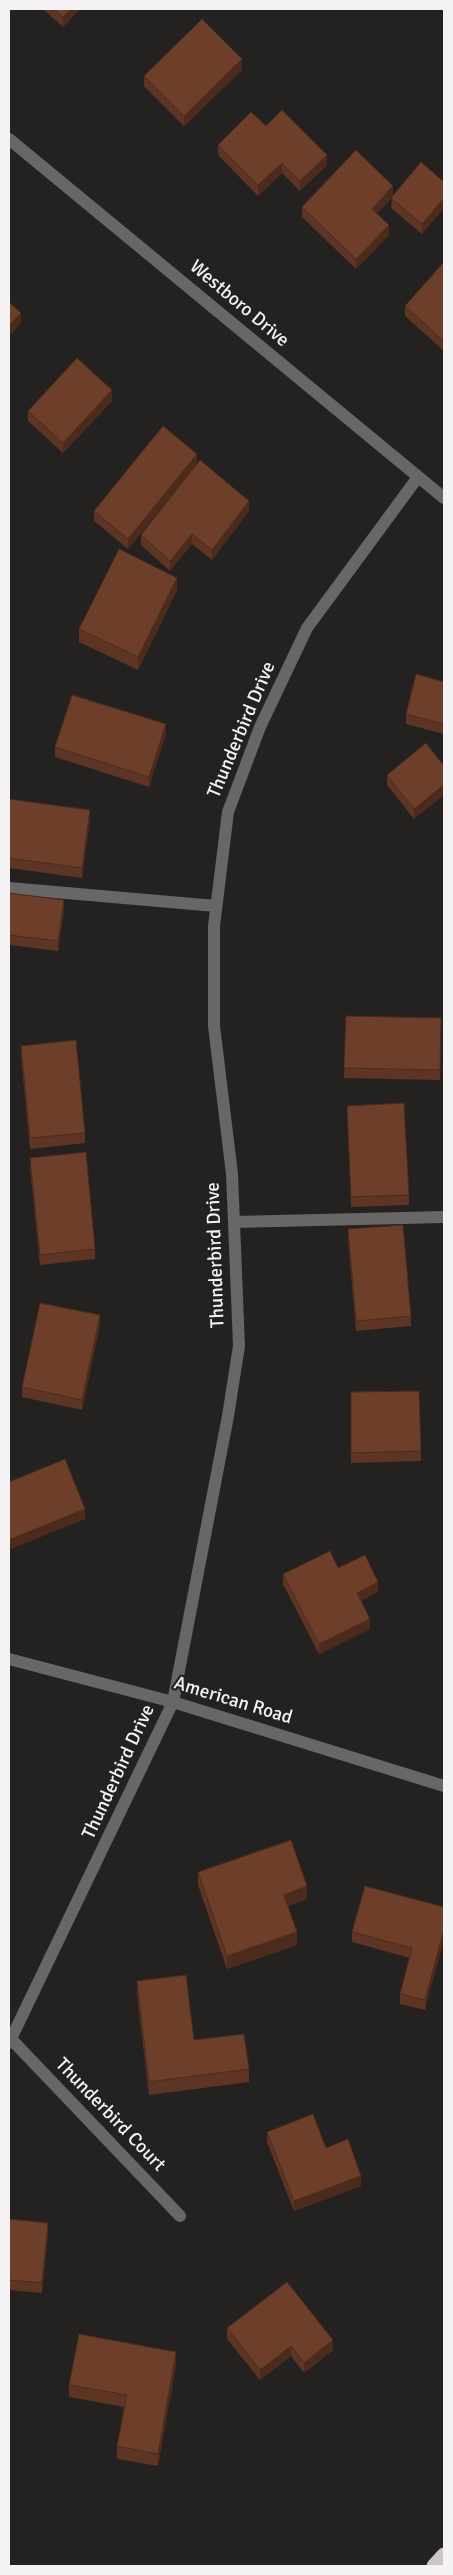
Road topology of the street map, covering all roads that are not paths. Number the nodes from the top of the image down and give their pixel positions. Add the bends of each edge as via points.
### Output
1 (9, 138) edge
2 (418, 477) junction
3 (444, 498) edge
4 (9, 888) edge
5 (216, 906) junction
6 (444, 1217) edge
7 (234, 1222) junction
8 (9, 1659) edge
9 (173, 1702) junction
10 (444, 1786) edge
11 (10, 2041) edge
12 (180, 2216) dead end
13 (444, 2555) edge
14 (434, 2566) edge

1 - 2 street, Westboro Drive
2 - 3 street, Westboro Drive
2 - 5 street, Thunderbird Drive via 307,628 260,726 228,812
4 - 5 street
5 - 7 street, Thunderbird Drive via 214,1026 232,1174
6 - 7 street
7 - 9 street, Thunderbird Drive via 239,1346 226,1430
8 - 9 street, American Road
9 - 10 street, American Road
9 - 11 street, Thunderbird Drive
11 - 12 street, Thunderbird Court
13 - 14 highway

